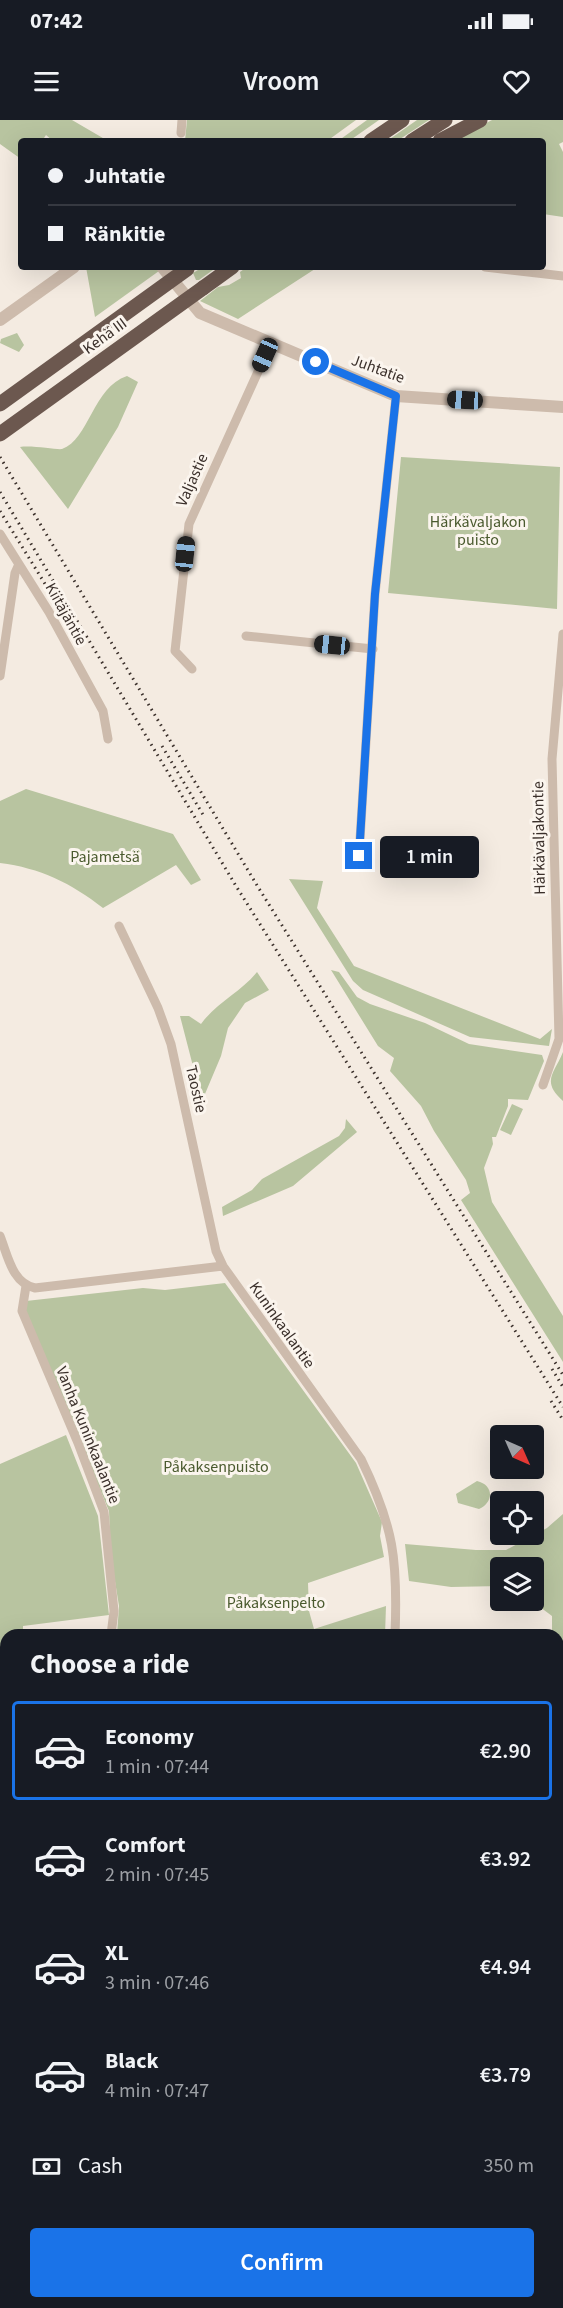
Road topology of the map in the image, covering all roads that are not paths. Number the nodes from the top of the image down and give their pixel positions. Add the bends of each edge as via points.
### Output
1 (182, 120) edge
2 (402, 120) edge
3 (445, 120) edge
4 (480, 120) edge
5 (181, 132) dead end
6 (375, 138) edge
7 (417, 138) edge
8 (446, 138) edge
9 (70, 270) edge
10 (164, 270) edge
11 (185, 270) edge
12 (228, 270) edge
13 (511, 270) edge
14 (563, 276) edge
15 (0, 320) edge
16 (271, 343) junction
17 (396, 396) junction
18 (0, 404) edge
19 (563, 407) edge
20 (0, 434) edge
21 (0, 534) edge
22 (19, 564) junction
23 (563, 634) edge
24 (246, 636) dead end
25 (373, 649) junction
26 (562, 658) edge
27 (192, 669) dead end
28 (0, 676) edge
29 (108, 739) dead end
30 (552, 772) junction
31 (563, 773) edge
32 (359, 856) dead end
33 (119, 926) dead end
34 (543, 1085) dead end
35 (0, 1236) edge
36 (223, 1266) junction
37 (26, 1286) junction
38 (112, 1629) edge
39 (395, 1629) edge

1 - 5 street
2 - 6 highway
3 - 7 highway
4 - 8 highway
9 - 15 street
10 - 16 street, Juhtatie via 195,309
11 - 18 highway, Kehä III, bridge
12 - 20 highway, Kehä III, bridge
13 - 14 street
16 - 17 street, Juhtatie
16 - 27 street, Valjastie via 189,524 176,651
17 - 19 street, Juhtatie
17 - 25 street
21 - 22 street, Kiitäjäntie
22 - 28 street
22 - 29 street, Kiitäjäntie via 104,711
23 - 26 street, Härkävaljakontie
24 - 25 street
25 - 32 street
26 - 30 street, Härkävaljakontie via 553,726
30 - 31 street
30 - 34 street, Härkävaljakontie via 559,1042
33 - 36 street, Taostie via 171,1044 216,1251
35 - 37 street via 15,1276
36 - 37 street via 47,1288
36 - 39 street, Kuninkaalantie via 361,1459 388,1522 396,1566
37 - 38 street, Vanha Kuninkaalantie via 22,1311 104,1512 114,1608

